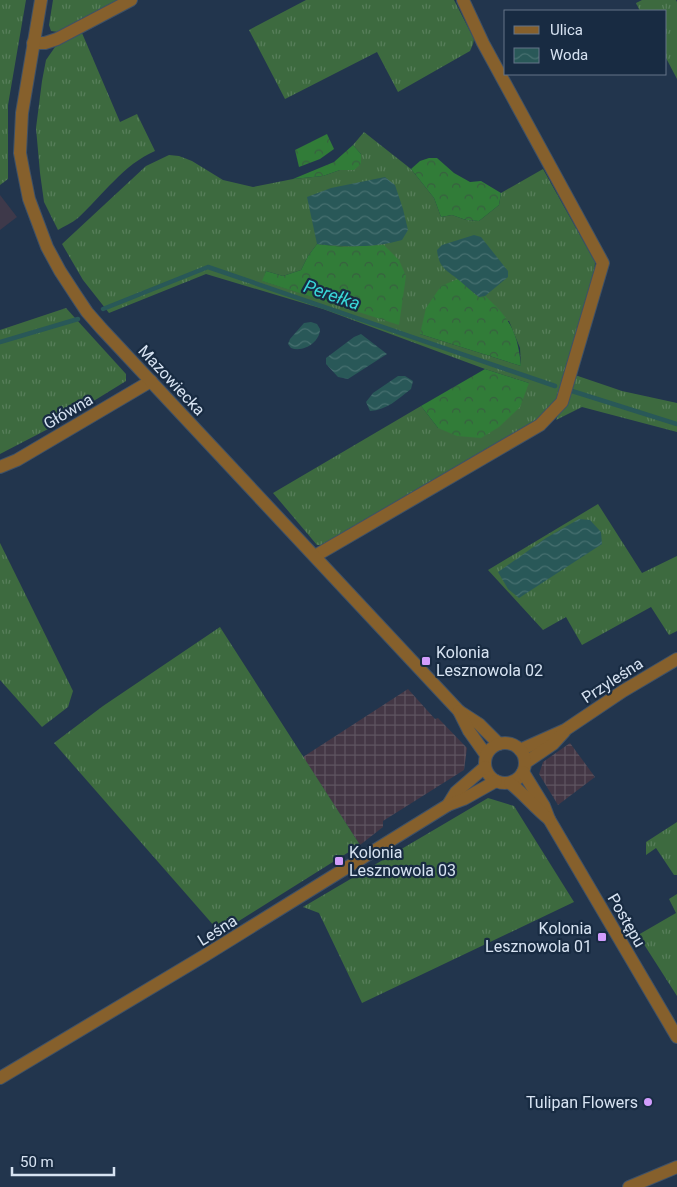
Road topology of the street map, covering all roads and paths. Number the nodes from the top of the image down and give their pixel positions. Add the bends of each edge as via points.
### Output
1 (41, 0) edge
2 (131, 0) edge
3 (463, 0) edge
4 (32, 43) junction
5 (151, 381) junction
6 (0, 467) edge
7 (315, 556) junction
8 (677, 659) edge
9 (459, 711) junction
10 (565, 730) junction
11 (500, 744) junction
12 (520, 750) junction
13 (486, 761) junction
14 (524, 768) junction
15 (496, 782) junction
16 (510, 783) junction
17 (448, 804) junction
18 (549, 819) junction
19 (677, 1037) edge
20 (0, 1078) edge
21 (677, 1167) edge
22 (630, 1187) edge

1 - 4 street, Mazowiecka
2 - 4 street via 56,39
3 - 7 street via 483,43 603,263 562,402 540,425
4 - 5 street, Mazowiecka via 20,153 29,199 60,271 87,312
5 - 6 street, Główna
5 - 7 street, Mazowiecka
7 - 9 street, Mazowiecka
8 - 10 street, Przyleśna
9 - 11 street, Mazowiecka
9 - 13 street, Mazowiecka
10 - 12 street, Przyleśna
10 - 14 street, Przyleśna
11 - 12 street via 510,744
11 - 13 street via 491,748
12 - 14 street
13 - 15 street via 488,775
13 - 17 street, Leśna
14 - 16 street
14 - 18 street, Postępu
15 - 16 street
15 - 17 street, Leśna
16 - 18 street, Postępu
17 - 20 street, Leśna
18 - 19 street, Postępu
21 - 22 street

